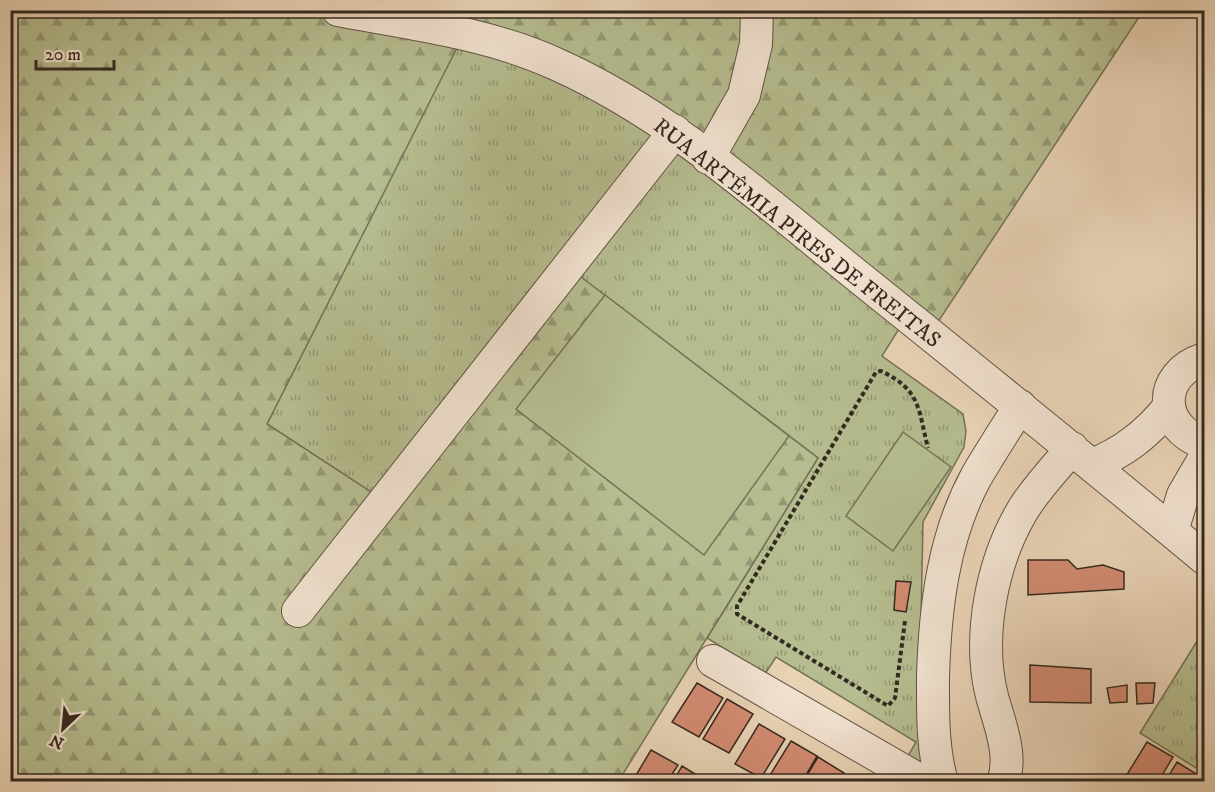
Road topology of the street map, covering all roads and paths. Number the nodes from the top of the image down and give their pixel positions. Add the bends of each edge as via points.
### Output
1 (338, 10) edge
2 (757, 10) edge
3 (675, 131) junction
4 (708, 158) junction
5 (1204, 359) edge
6 (1020, 406) junction
7 (1169, 407) junction
8 (1204, 443) edge
9 (928, 448) dead end
10 (1082, 457) junction
11 (1204, 459) edge
12 (1172, 531) junction
13 (1204, 558) edge
14 (298, 611) dead end
15 (906, 612) dead end
16 (713, 661) dead end
17 (923, 782) edge
18 (942, 782) edge
19 (1003, 782) edge

1 - 3 street, RUA ARTÊMIA PIRES DE FREITAS via 476,36 523,50 590,80
2 - 4 street via 756,44 744,95
3 - 4 street, RUA ARTÊMIA PIRES DE FREITAS
3 - 14 street
4 - 6 street, RUA ARTÊMIA PIRES DE FREITAS
5 - 7 street via 1182,370 1173,381
6 - 10 street, RUA ARTÊMIA PIRES DE FREITAS
6 - 18 street via 976,478 947,552 936,623 933,699 934,744
7 - 8 street via 1181,431
7 - 10 street via 1137,441 1116,455
9 - 15 path via 922,416 909,390 889,375 876,372 736,606 737,614 888,706 896,699
10 - 12 street, RUA ARTÊMIA PIRES DE FREITAS
10 - 19 street via 1036,491 1021,514 995,579 987,665 1005,750
11 - 12 street via 1183,495
12 - 13 street, RUA ARTÊMIA PIRES DE FREITAS
16 - 17 street

